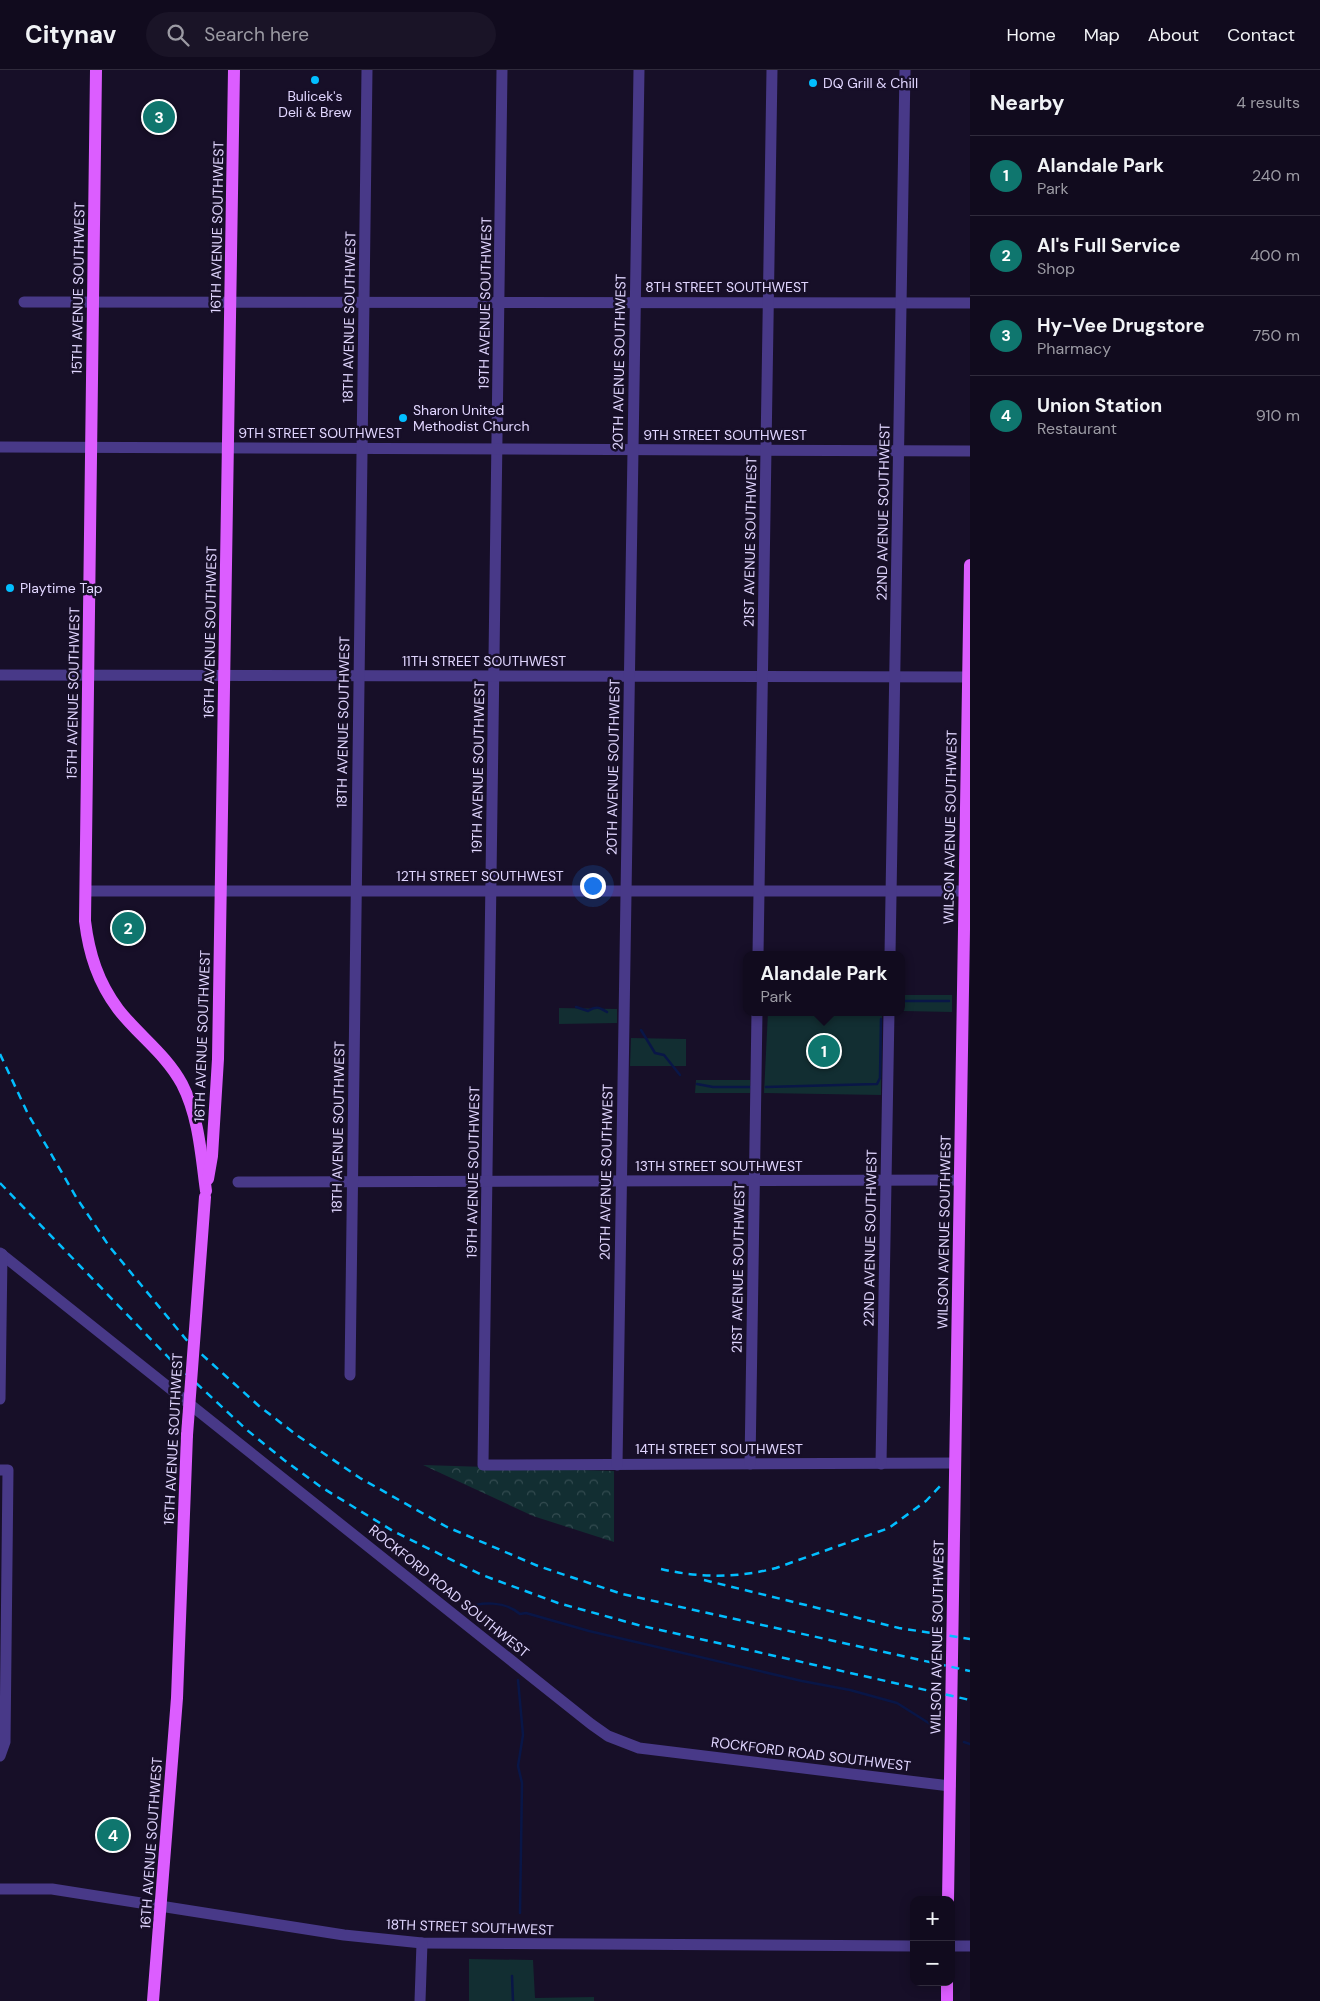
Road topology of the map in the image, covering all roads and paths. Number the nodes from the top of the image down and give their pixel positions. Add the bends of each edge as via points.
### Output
1 (96, 70) edge
2 (234, 70) edge
3 (367, 70) edge
4 (502, 70) edge
5 (639, 70) edge
6 (772, 70) edge
7 (905, 70) edge
8 (93, 301) junction
9 (231, 301) junction
10 (24, 302) dead end
11 (364, 302) junction
12 (500, 302) junction
13 (635, 302) junction
14 (769, 302) junction
15 (902, 302) junction
16 (970, 303) edge
17 (0, 447) edge
18 (91, 448) junction
19 (228, 448) junction
20 (362, 448) junction
21 (498, 449) junction
22 (633, 450) junction
23 (767, 450) junction
24 (899, 450) junction
25 (970, 451) edge
26 (970, 565) edge
27 (0, 675) edge
28 (88, 675) junction
29 (225, 675) junction
30 (359, 676) junction
31 (495, 676) junction
32 (629, 676) junction
33 (763, 676) junction
34 (895, 677) junction
35 (968, 677) junction
36 (86, 891) junction
37 (221, 891) junction
38 (356, 891) junction
39 (492, 891) junction
40 (626, 891) junction
41 (760, 891) junction
42 (892, 891) junction
43 (964, 891) junction
44 (758, 951) edge
45 (890, 951) edge
46 (966, 996) edge
47 (758, 1016) edge
48 (889, 1016) edge
49 (886, 1180) junction
50 (960, 1180) junction
51 (487, 1181) junction
52 (621, 1181) junction
53 (755, 1181) junction
54 (238, 1182) dead end
55 (352, 1182) junction
56 (205, 1194) junction
57 (1, 1254) edge
58 (350, 1375) dead end
59 (0, 1400) edge
60 (955, 1463) junction
61 (750, 1464) junction
62 (881, 1464) junction
63 (483, 1465) joint
64 (617, 1465) junction
65 (0, 1470) edge
66 (0, 1756) edge
67 (950, 1786) junction
68 (0, 1888) edge
69 (948, 1896) edge
70 (161, 1906) junction
71 (422, 1943) junction
72 (910, 1946) edge
73 (955, 1946) edge
74 (970, 1946) edge
75 (947, 1986) edge
76 (153, 2001) edge
77 (420, 2001) edge
78 (947, 2001) edge

1 - 8 main road, 15TH AVENUE SOUTHWEST
2 - 9 main road, 16TH AVENUE SOUTHWEST
3 - 11 street, 18TH AVENUE SOUTHWEST
4 - 12 street, 19TH AVENUE SOUTHWEST
5 - 13 street, 20TH AVENUE SOUTHWEST
6 - 14 street, 21ST AVENUE SOUTHWEST
7 - 15 street, 22ND AVENUE SOUTHWEST
8 - 9 street, 8TH STREET SOUTHWEST
8 - 10 street, 8TH STREET SOUTHWEST
8 - 18 main road, 15TH AVENUE SOUTHWEST
9 - 11 street, 8TH STREET SOUTHWEST
9 - 19 main road, 16TH AVENUE SOUTHWEST
11 - 12 street, 8TH STREET SOUTHWEST
11 - 20 street, 18TH AVENUE SOUTHWEST
12 - 13 street, 8TH STREET SOUTHWEST
12 - 21 street, 19TH AVENUE SOUTHWEST
13 - 14 street, 8TH STREET SOUTHWEST
13 - 22 street, 20TH AVENUE SOUTHWEST
14 - 15 street, 8TH STREET SOUTHWEST
14 - 23 street, 21ST AVENUE SOUTHWEST
15 - 16 street, 8TH STREET SOUTHWEST
15 - 24 street, 22ND AVENUE SOUTHWEST
17 - 18 street, 9TH STREET SOUTHWEST
18 - 19 street, 9TH STREET SOUTHWEST
18 - 28 main road, 15TH AVENUE SOUTHWEST
19 - 20 street, 9TH STREET SOUTHWEST
19 - 29 main road, 16TH AVENUE SOUTHWEST
20 - 21 street, 9TH STREET SOUTHWEST
20 - 30 street, 18TH AVENUE SOUTHWEST
21 - 22 street, 9TH STREET SOUTHWEST
21 - 31 street, 19TH AVENUE SOUTHWEST
22 - 23 street, 9TH STREET SOUTHWEST
22 - 32 street, 20TH AVENUE SOUTHWEST
23 - 24 street, 9TH STREET SOUTHWEST
23 - 33 street, 21ST AVENUE SOUTHWEST
24 - 25 street, 9TH STREET SOUTHWEST
24 - 34 street, 22ND AVENUE SOUTHWEST
26 - 35 main road, WILSON AVENUE SOUTHWEST
27 - 28 street, 11TH STREET SOUTHWEST
28 - 29 street, 11TH STREET SOUTHWEST
28 - 36 main road, 15TH AVENUE SOUTHWEST
29 - 30 street, 11TH STREET SOUTHWEST
29 - 37 main road, 16TH AVENUE SOUTHWEST
30 - 31 street, 11TH STREET SOUTHWEST
30 - 38 street, 18TH AVENUE SOUTHWEST
31 - 32 street, 11TH STREET SOUTHWEST
31 - 39 street, 19TH AVENUE SOUTHWEST
32 - 33 street, 11TH STREET SOUTHWEST
32 - 40 street, 20TH AVENUE SOUTHWEST
33 - 34 street, 11TH STREET SOUTHWEST
33 - 41 street, 21ST AVENUE SOUTHWEST
34 - 35 street, 11TH STREET SOUTHWEST
34 - 42 street, 22ND AVENUE SOUTHWEST
35 - 43 main road, WILSON AVENUE SOUTHWEST
36 - 37 street, 12TH STREET SOUTHWEST
36 - 56 main road, 15TH AVENUE SOUTHWEST via 87,942 94,967 118,1010 165,1058 182,1084 194,1115
37 - 38 street, 12TH STREET SOUTHWEST
37 - 56 main road, 16TH AVENUE SOUTHWEST via 215,1117
38 - 39 street, 12TH STREET SOUTHWEST
38 - 55 street, 18TH AVENUE SOUTHWEST
39 - 40 street, 12TH STREET SOUTHWEST
39 - 51 street, 19TH AVENUE SOUTHWEST
40 - 41 street, 12TH STREET SOUTHWEST
40 - 52 street, 20TH AVENUE SOUTHWEST
41 - 42 street, 12TH STREET SOUTHWEST
41 - 44 street, 21ST AVENUE SOUTHWEST
42 - 43 street, 12TH STREET SOUTHWEST
42 - 45 street, 22ND AVENUE SOUTHWEST
43 - 46 main road, WILSON AVENUE SOUTHWEST
46 - 50 main road, WILSON AVENUE SOUTHWEST
47 - 53 street, 21ST AVENUE SOUTHWEST
48 - 49 street, 22ND AVENUE SOUTHWEST
49 - 50 street, 13TH STREET SOUTHWEST
49 - 53 street, 13TH STREET SOUTHWEST
49 - 62 street, 22ND AVENUE SOUTHWEST
50 - 60 main road, WILSON AVENUE SOUTHWEST
51 - 52 street, 13TH STREET SOUTHWEST
51 - 55 street, 13TH STREET SOUTHWEST
51 - 63 street, 19TH AVENUE SOUTHWEST
52 - 53 street, 13TH STREET SOUTHWEST
52 - 64 street, 20TH AVENUE SOUTHWEST
53 - 61 street, 21ST AVENUE SOUTHWEST
54 - 55 street, 13TH STREET SOUTHWEST
55 - 58 street, 18TH AVENUE SOUTHWEST
56 - 70 main road, 16TH AVENUE SOUTHWEST, bridge via 187,1434 177,1698
57 - 59 street
57 - 67 street, ROCKFORD ROAD SOUTHWEST via 608,1736 639,1748
60 - 62 street, 14TH STREET SOUTHWEST
60 - 67 main road, WILSON AVENUE SOUTHWEST
61 - 62 street, 14TH STREET SOUTHWEST
61 - 64 street, 14TH STREET SOUTHWEST
63 - 64 street, 14TH STREET SOUTHWEST
65 - 66 street via 8,1470 5,1742
67 - 69 main road, WILSON AVENUE SOUTHWEST
68 - 70 street, 18TH STREET SOUTHWEST via 52,1889
70 - 71 street, 18TH STREET SOUTHWEST via 344,1935
70 - 76 main road, 16TH AVENUE SOUTHWEST
71 - 72 street, 18TH STREET SOUTHWEST
71 - 77 street
73 - 74 street
75 - 78 main road

